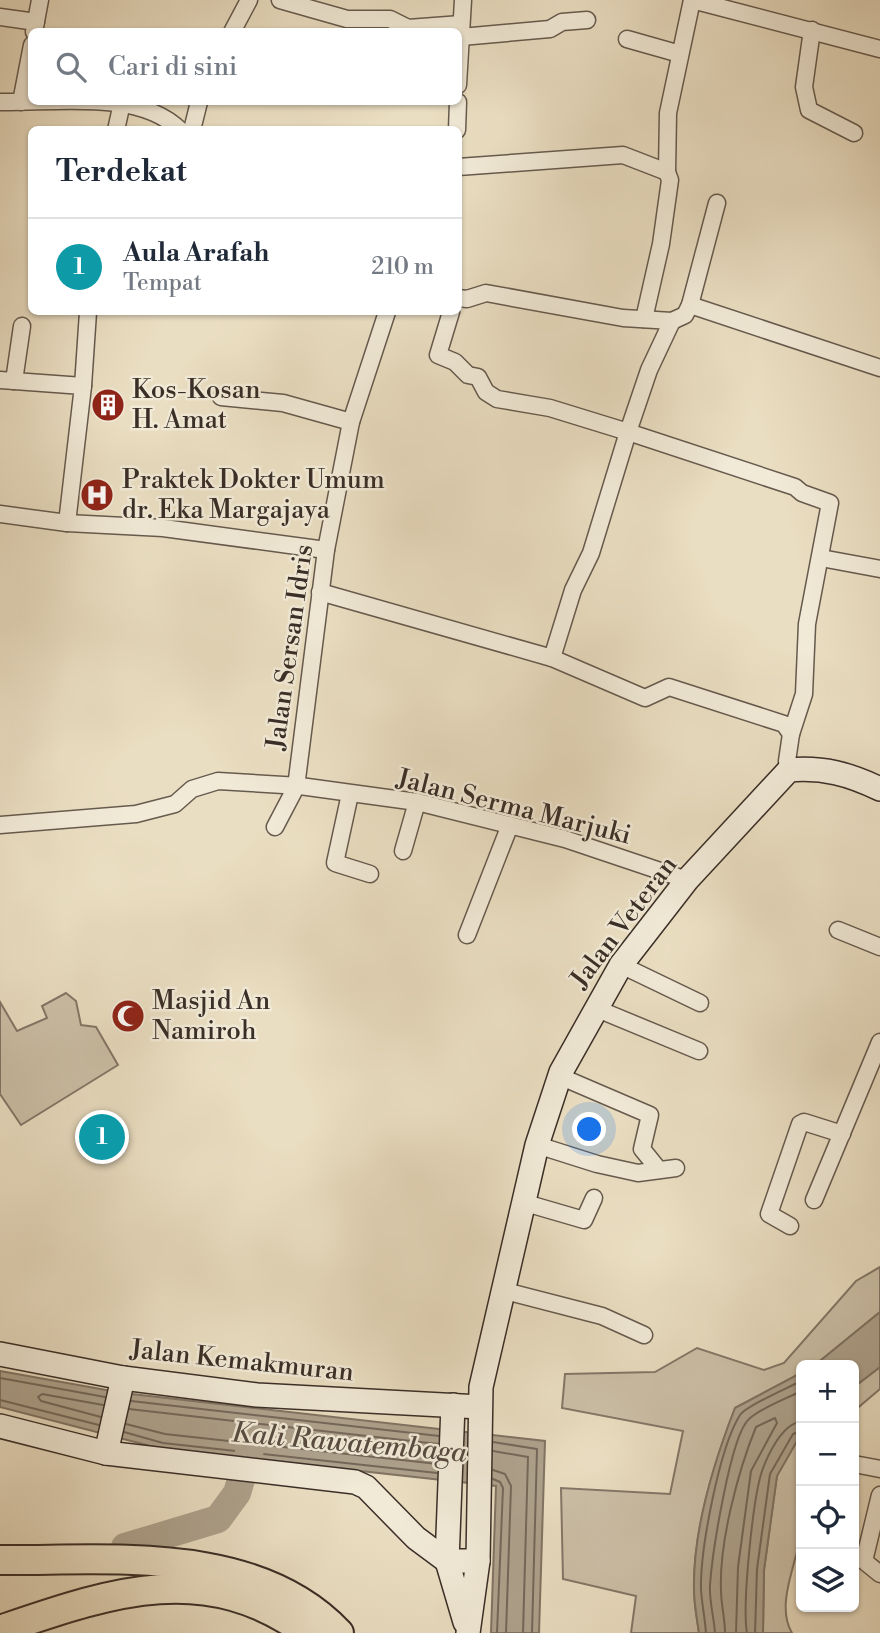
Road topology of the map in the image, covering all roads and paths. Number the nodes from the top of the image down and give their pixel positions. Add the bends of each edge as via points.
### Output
1 (40, 0) edge
2 (249, 0) edge
3 (280, 0) edge
4 (463, 0) edge
5 (0, 17) edge
6 (587, 20) dead end
7 (35, 27) edge
8 (234, 28) edge
9 (408, 28) edge
10 (461, 28) edge
11 (812, 30) junction
12 (462, 31) edge
13 (627, 39) dead end
14 (880, 49) edge
15 (680, 54) junction
16 (28, 66) edge
17 (0, 102) edge
18 (21, 102) junction
19 (28, 102) edge
20 (122, 105) edge
21 (140, 105) edge
22 (198, 105) edge
23 (458, 105) edge
24 (117, 126) edge
25 (174, 126) edge
26 (193, 126) edge
27 (457, 126) edge
28 (854, 133) dead end
29 (462, 167) edge
30 (667, 172) junction
31 (717, 202) dead end
32 (462, 298) edge
33 (690, 306) junction
34 (88, 315) edge
35 (386, 315) edge
36 (450, 315) edge
37 (644, 319) junction
38 (672, 321) junction
39 (22, 326) dead end
40 (880, 368) edge
41 (7, 380) edge
42 (83, 386) junction
43 (221, 397) dead end
44 (351, 422) junction
45 (628, 432) junction
46 (0, 514) edge
47 (67, 523) junction
48 (326, 550) junction
49 (821, 558) junction
50 (880, 569) edge
51 (320, 592) junction
52 (552, 658) junction
53 (791, 734) junction
54 (789, 770) junction
55 (296, 786) junction
56 (880, 789) edge
57 (350, 794) junction
58 (417, 802) junction
59 (0, 825) edge
60 (510, 825) junction
61 (275, 827) dead end
62 (403, 851) dead end
63 (370, 874) dead end
64 (687, 880) junction
65 (838, 930) dead end
66 (467, 935) dead end
67 (880, 947) edge
68 (621, 965) junction
69 (700, 1003) dead end
70 (595, 1008) junction
71 (880, 1044) edge
72 (699, 1051) dead end
73 (559, 1076) junction
74 (842, 1134) junction
75 (537, 1145) junction
76 (594, 1198) dead end
77 (814, 1200) dead end
78 (522, 1202) junction
79 (790, 1226) dead end
80 (500, 1295) junction
81 (644, 1335) dead end
82 (0, 1354) edge
83 (122, 1381) junction
84 (480, 1408) junction
85 (452, 1417) junction
86 (0, 1426) edge
87 (107, 1450) junction
88 (859, 1465) edge
89 (880, 1469) edge
90 (880, 1495) edge
91 (447, 1552) junction
92 (478, 1552) junction
93 (0, 1560) edge
94 (880, 1574) edge
95 (0, 1630) edge
96 (307, 1633) edge
97 (339, 1633) edge
98 (468, 1633) edge

1 - 7 street
2 - 8 street
3 - 9 street via 347,19 390,19
4 - 10 street
5 - 7 street
6 - 12 street via 562,22 550,29
11 - 14 street
11 - 15 street via 692,0
11 - 28 street via 804,87 809,110
13 - 15 street
15 - 30 street via 668,113
16 - 18 street
17 - 18 street
18 - 19 street
20 - 24 street
21 - 25 street
22 - 26 street
23 - 27 street
29 - 30 street via 623,155
30 - 37 street via 670,180 661,244
31 - 33 street
32 - 37 street via 486,293
33 - 38 street via 685,315
33 - 40 street
34 - 42 street
35 - 44 street, Jalan Sersan Idris
36 - 45 street via 438,355 478,377 490,396 550,408
37 - 38 street
38 - 45 street
39 - 41 street
41 - 42 street
42 - 47 street
43 - 44 street via 283,403
44 - 48 street, Jalan Sersan Idris
45 - 49 street via 829,501
45 - 52 street via 592,553 573,590
46 - 47 street
47 - 48 street via 163,528
48 - 51 street, Jalan Sersan Idris
49 - 50 street
49 - 53 street via 807,624 804,695
51 - 52 street
51 - 55 street, Jalan Sersan Idris
52 - 53 street via 645,698 669,687 784,724
53 - 54 street
54 - 56 street via 816,768 852,775
54 - 64 street, Jalan Veteran
55 - 57 street, Jalan Serma Marjuki
55 - 59 street, Jalan Serma Marjuki via 218,781 192,789 175,804 136,814
55 - 61 street
57 - 58 street, Jalan Serma Marjuki
57 - 63 street via 335,863
58 - 60 street, Jalan Serma Marjuki
58 - 62 street
60 - 64 street, Jalan Serma Marjuki
60 - 66 street
64 - 68 street, Jalan Veteran
65 - 67 street
68 - 69 street
68 - 70 street, Jalan Veteran
70 - 72 street
70 - 73 street, Jalan Veteran
71 - 74 street
73 - 75 street, Jalan Veteran
73 - 75 street via 650,1115 642,1149 667,1169 638,1173
74 - 77 street
74 - 79 street via 800,1124 769,1214
75 - 78 street, Jalan Veteran
76 - 78 street via 583,1220
78 - 80 street, Jalan Veteran
80 - 81 street via 602,1316
80 - 84 street, Jalan Veteran
82 - 83 street, Jalan Kemakmuran
83 - 85 street, Jalan Kemakmuran
83 - 87 street
84 - 85 street, Jalan Kemakmuran
84 - 92 street, Jalan Veteran
85 - 91 street, Jalan Veteran
86 - 87 street
87 - 91 street via 217,1468 355,1482 366,1487 416,1538
88 - 89 street
90 - 94 street via 864,1561
91 - 92 street
91 - 98 street, Jalan Veteran
92 - 98 street, Jalan Veteran
93 - 97 highway via 176,1564 237,1574 302,1603
95 - 96 highway via 85,1601 145,1589 203,1589 259,1604

